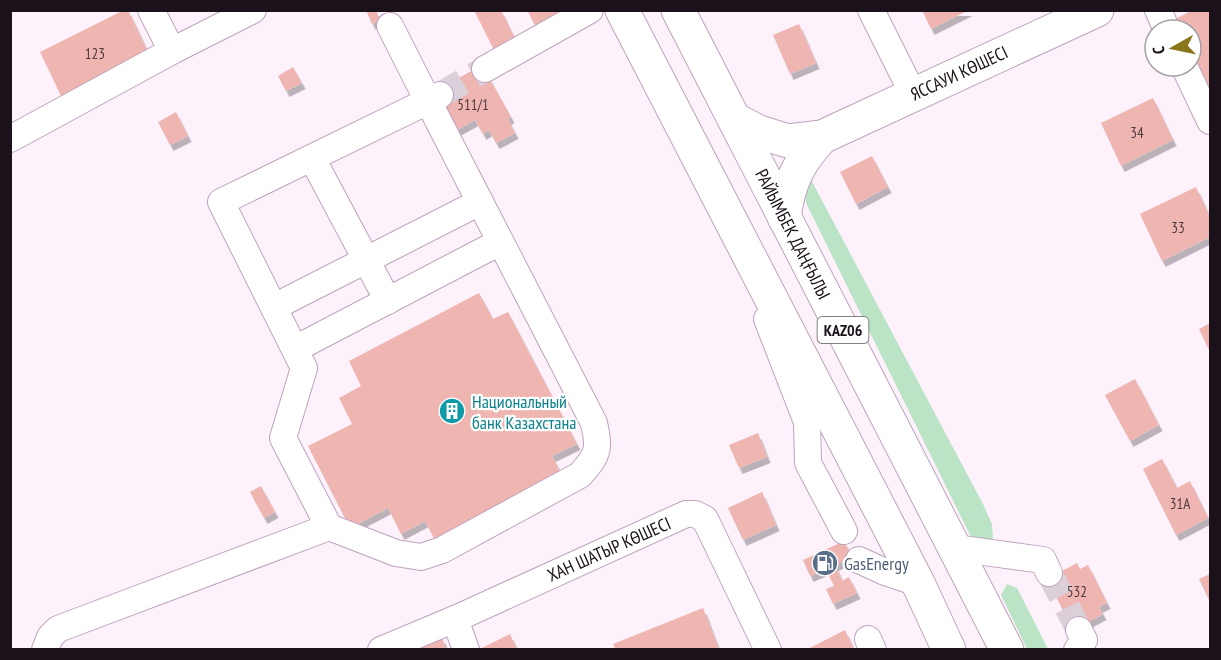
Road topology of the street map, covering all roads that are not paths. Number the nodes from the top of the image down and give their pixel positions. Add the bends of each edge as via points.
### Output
1 (151, 10) edge
2 (253, 10) edge
3 (590, 10) edge
4 (622, 10) edge
5 (678, 10) edge
6 (871, 10) edge
7 (1097, 10) edge
8 (390, 26) dead end
9 (172, 51) junction
10 (485, 69) tunnel mouth
11 (1190, 78) edge
12 (913, 94) junction
13 (434, 98) junction
14 (734, 119) junction
15 (1210, 121) edge
16 (822, 137) junction
17 (10, 139) edge
18 (312, 158) junction
19 (717, 190) junction
20 (480, 202) junction
21 (784, 217) junction
22 (500, 242) junction
23 (367, 260) junction
24 (388, 301) junction
25 (274, 307) junction
26 (295, 349) junction
27 (329, 527) junction
28 (844, 531) dead end
29 (956, 548) junction
30 (859, 560) dead end
31 (1049, 573) tunnel mouth
32 (918, 583) junction
33 (455, 619) junction
34 (45, 650) edge
35 (381, 650) edge
36 (466, 650) edge
37 (768, 650) edge
38 (950, 650) edge
39 (1007, 650) edge

1 - 9 street
2 - 9 street
3 - 10 street
4 - 19 main road, KАZ06
5 - 14 main road, РАЙЫМБЕК ДАҢҒЫЛЫ / KАZ06
6 - 12 street
7 - 12 main road, ЯССАУИ КӨШЕСІ
8 - 13 street
9 - 17 street
11 - 15 street
12 - 16 main road, ЯССАУИ КӨШЕСІ
13 - 18 street
13 - 20 street
14 - 16 main road via 788,141
14 - 21 main road, РАЙЫМБЕК ДАҢҒЫЛЫ / KАZ06
16 - 21 main road via 795,173
18 - 23 street
18 - 25 street via 221,202
19 - 28 street via 807,422 808,463
19 - 32 main road, KАZ06
20 - 22 street
20 - 23 street
21 - 29 main road, РАЙЫМБЕК ДАҢҒЫЛЫ / KАZ06
22 - 24 street
22 - 27 street via 594,423 599,445 594,460 580,475 442,550 421,557 396,553
23 - 24 street
23 - 25 street
24 - 26 street
25 - 26 street
26 - 27 street via 304,368 283,438
27 - 34 street via 58,629
29 - 31 street via 1043,560
29 - 39 main road, РАЙЫМБЕК ДАҢҒЫЛЫ / KАZ06
30 - 32 street
32 - 38 main road, KАZ06
33 - 35 street, ХАН ШАТЫР КӨШЕСІ
33 - 36 street
33 - 37 street, ХАН ШАТЫР КӨШЕСІ via 686,514 695,514 705,519

